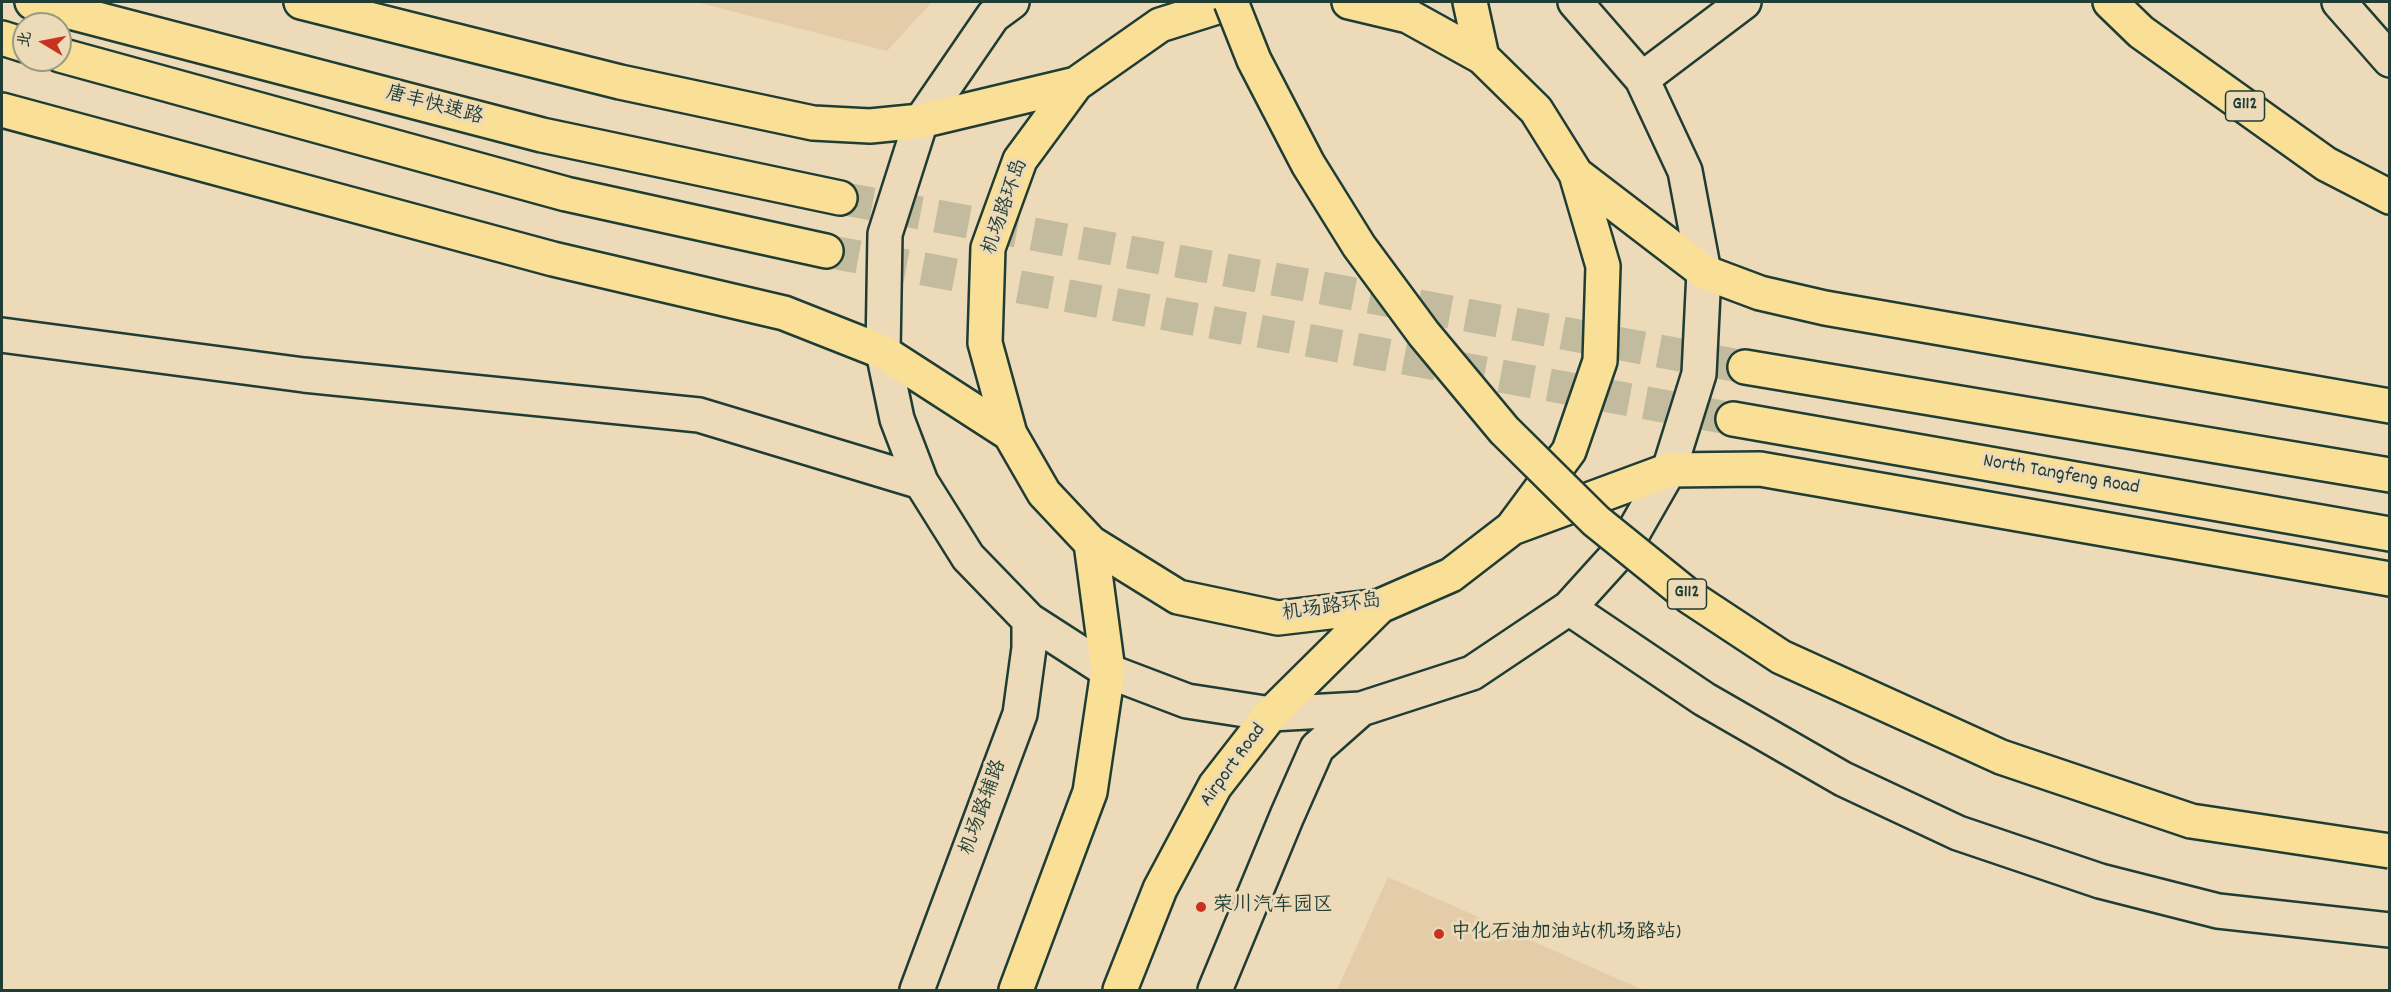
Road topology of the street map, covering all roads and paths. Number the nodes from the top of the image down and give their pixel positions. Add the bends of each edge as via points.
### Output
1 (32, 2) edge
2 (301, 2) edge
3 (1012, 2) edge
4 (1184, 2) edge
5 (1232, 2) edge
6 (1349, 2) edge
7 (1470, 2) edge
8 (1575, 2) edge
9 (1744, 2) edge
10 (2110, 2) edge
11 (2339, 2) edge
12 (1160, 25) junction
13 (1482, 57) junction
14 (72, 58) edge
15 (2390, 60) edge
16 (1642, 79) junction
17 (1076, 84) junction
18 (2, 110) edge
19 (921, 121) junction
20 (1576, 174) junction
21 (2390, 197) edge
22 (840, 198) tunnel mouth
23 (826, 250) tunnel mouth
24 (1704, 272) junction
25 (2, 335) edge
26 (883, 352) junction
27 (1745, 367) tunnel mouth
28 (2390, 406) edge
29 (1733, 419) tunnel mouth
30 (1010, 434) junction
31 (1669, 470) junction
32 (2390, 475) edge
33 (921, 482) junction
34 (1512, 528) junction
35 (2390, 534) edge
36 (1090, 543) junction
37 (2390, 579) edge
38 (1380, 606) junction
39 (1569, 608) junction
40 (1029, 620) junction
41 (1108, 671) junction
42 (1361, 709) junction
43 (1271, 714) junction
44 (2390, 851) edge
45 (2390, 930) edge
46 (917, 990) edge
47 (1016, 990) edge
48 (1120, 990) edge
49 (1215, 990) edge

1 - 22 main road, 唐丰快速路 via 542,135
2 - 19 main road via 620,82 813,123 870,126
3 - 19 street via 993,15
4 - 12 main road
5 - 12 main road, 机场路环岛
5 - 44 main road, G112, bridge via 1254,60 1308,164 1359,246 1425,334 1504,430 1596,521 1690,597 1781,657 2001,758 2191,821
6 - 13 main road, 机场路环岛 via 1408,16
7 - 13 main road
8 - 16 street
9 - 16 street
10 - 21 main road, G112 via 2141,32 2326,164
11 - 15 street
12 - 17 main road, 机场路环岛
13 - 20 main road, 机场路环岛 via 1536,110
14 - 23 main road via 566,194
16 - 24 street via 1685,171
17 - 19 main road
17 - 30 main road, 机场路环岛 via 1020,160 988,248 985,343
18 - 26 main road via 553,259 784,313
19 - 26 street via 885,234
20 - 24 main road
20 - 34 main road, 机场路环岛 via 1602,266 1600,361 1569,451
24 - 28 main road via 1760,293 1825,308
24 - 31 street via 1699,374
25 - 33 street via 304,375 699,415
26 - 30 main road
26 - 33 street via 897,419
27 - 32 main road
29 - 35 main road, North Tangfeng Road
30 - 36 main road, 机场路环岛 via 1044,493
31 - 34 main road
31 - 37 main road via 1760,469
31 - 39 street via 1626,544
33 - 40 street via 968,557
34 - 38 main road, 机场路环岛 via 1451,575
36 - 38 main road, 机场路环岛 via 1178,597 1278,618
36 - 41 main road
38 - 43 main road, Airport Road
39 - 42 street via 1472,674
39 - 45 street via 1704,699 1833,774 1958,833 2100,881 2218,911
40 - 41 street
40 - 46 street, 机场路辅路 via 1020,714
41 - 43 street via 1187,701
41 - 47 main road via 1090,792
42 - 43 street
42 - 49 street via 1317,748
43 - 48 main road, Airport Road via 1215,786 1160,888

